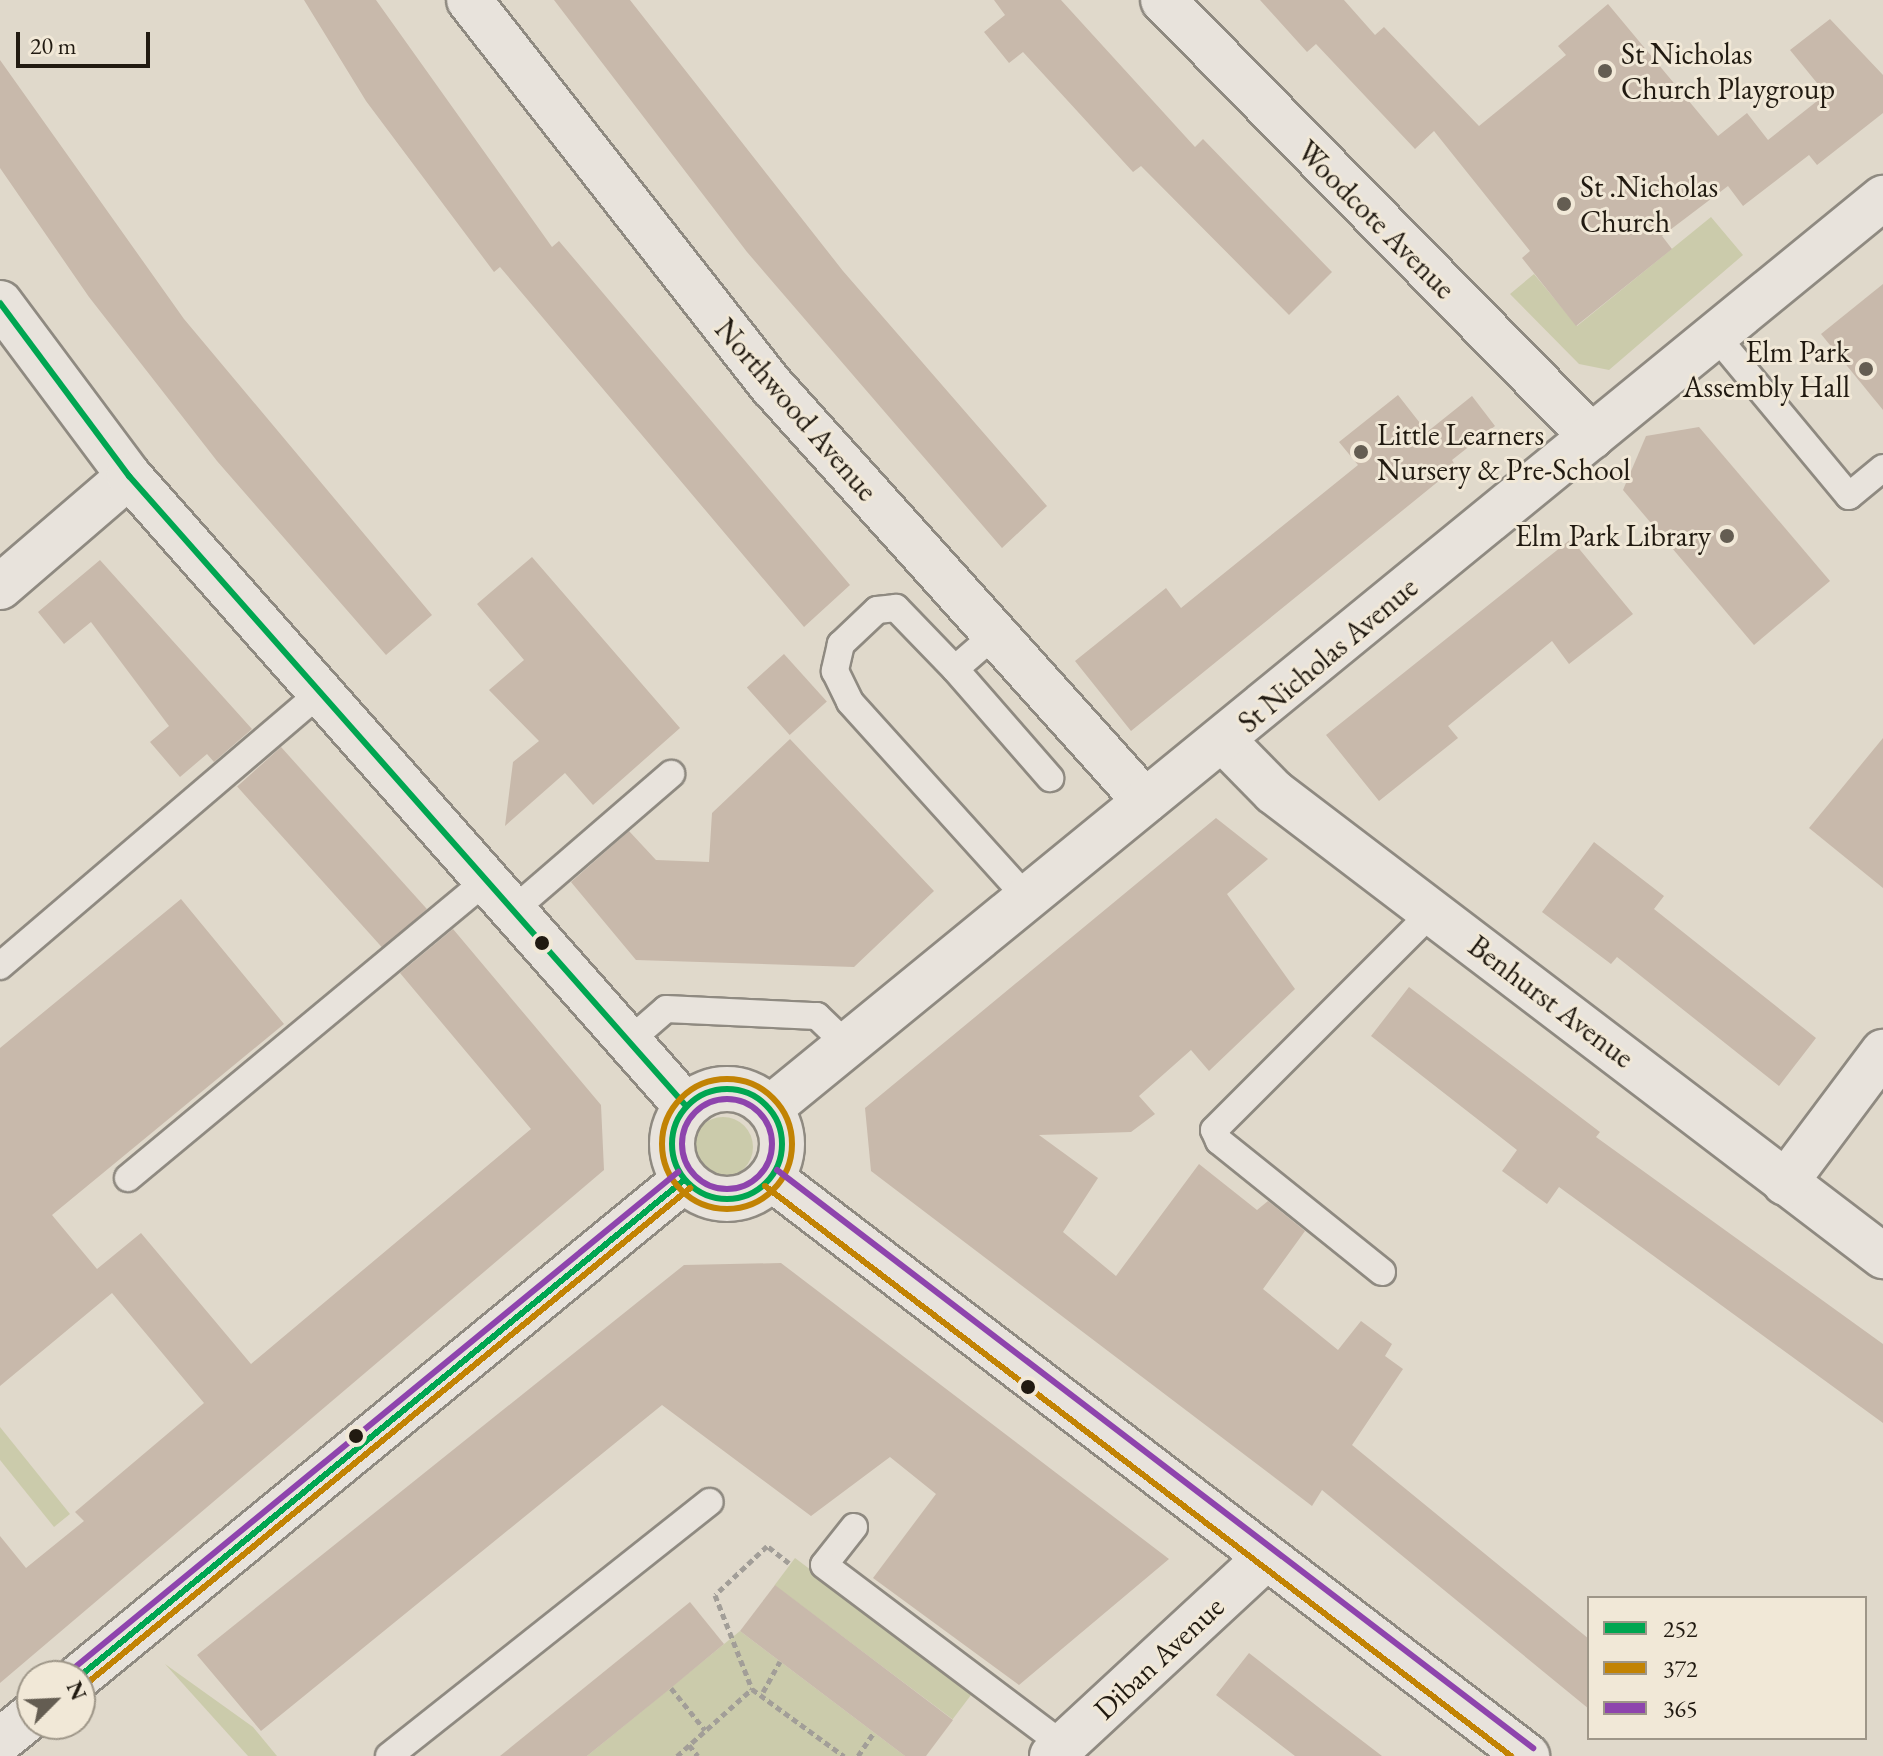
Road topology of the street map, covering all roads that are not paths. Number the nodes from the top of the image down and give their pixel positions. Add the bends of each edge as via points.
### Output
1 (469, 0) edge
2 (1163, 0) edge
3 (1883, 198) edge
4 (0, 303) edge
5 (1716, 336) junction
6 (1592, 437) junction
7 (1883, 468) edge
8 (129, 476) junction
9 (0, 587) edge
10 (993, 636) junction
11 (955, 669) junction
12 (318, 694) junction
13 (1224, 741) junction
14 (671, 774) dead end
15 (1050, 778) dead end
16 (1145, 801) junction
17 (496, 898) junction
18 (1027, 898) junction
19 (1432, 912) junction
20 (0, 966) edge
21 (628, 1042) junction
22 (847, 1045) junction
23 (1883, 1052) edge
24 (686, 1106) junction
25 (770, 1108) junction
26 (128, 1178) dead end
27 (771, 1178) junction
28 (684, 1180) junction
29 (1785, 1183) junction
30 (1883, 1256) edge
31 (1382, 1272) dead end
32 (709, 1502) dead end
33 (854, 1527) dead end
34 (1266, 1558) junction
35 (96, 1663) edge
36 (16, 1728) edge
37 (0, 1741) edge
38 (1058, 1751) edge
39 (389, 1756) edge
40 (1527, 1756) edge

1 - 10 street, Northwood Avenue via 676,270
2 - 6 street, Woodcote Avenue
3 - 5 street, St Nicholas Avenue
4 - 8 street
5 - 6 street, St Nicholas Avenue
5 - 7 lane via 1849,496
6 - 13 street, St Nicholas Avenue
8 - 9 street
8 - 12 street
10 - 11 lane
10 - 16 street, Northwood Avenue
11 - 15 lane
11 - 18 lane via 896,608 877,610 841,644 835,671 850,702
12 - 17 street
12 - 20 lane
13 - 16 street, St Nicholas Avenue
13 - 19 street, Benhurst Avenue via 1274,792
14 - 17 lane
16 - 18 street, St Nicholas Avenue
17 - 21 street
17 - 26 lane
18 - 22 street, St Nicholas Avenue
19 - 29 street, Benhurst Avenue
19 - 31 lane via 1214,1130 1219,1141
21 - 22 lane via 666,1009 817,1016
21 - 24 street
22 - 25 street, St Nicholas Avenue
23 - 29 street
24 - 25 street via 728,1088
24 - 28 street via 671,1143
25 - 27 street via 781,1130
27 - 28 street via 728,1200
27 - 34 street
28 - 35 street via 374,1428
29 - 30 street, Benhurst Avenue
32 - 39 lane
33 - 38 lane via 824,1565
34 - 38 street, Diban Avenue
34 - 40 street
36 - 37 street

